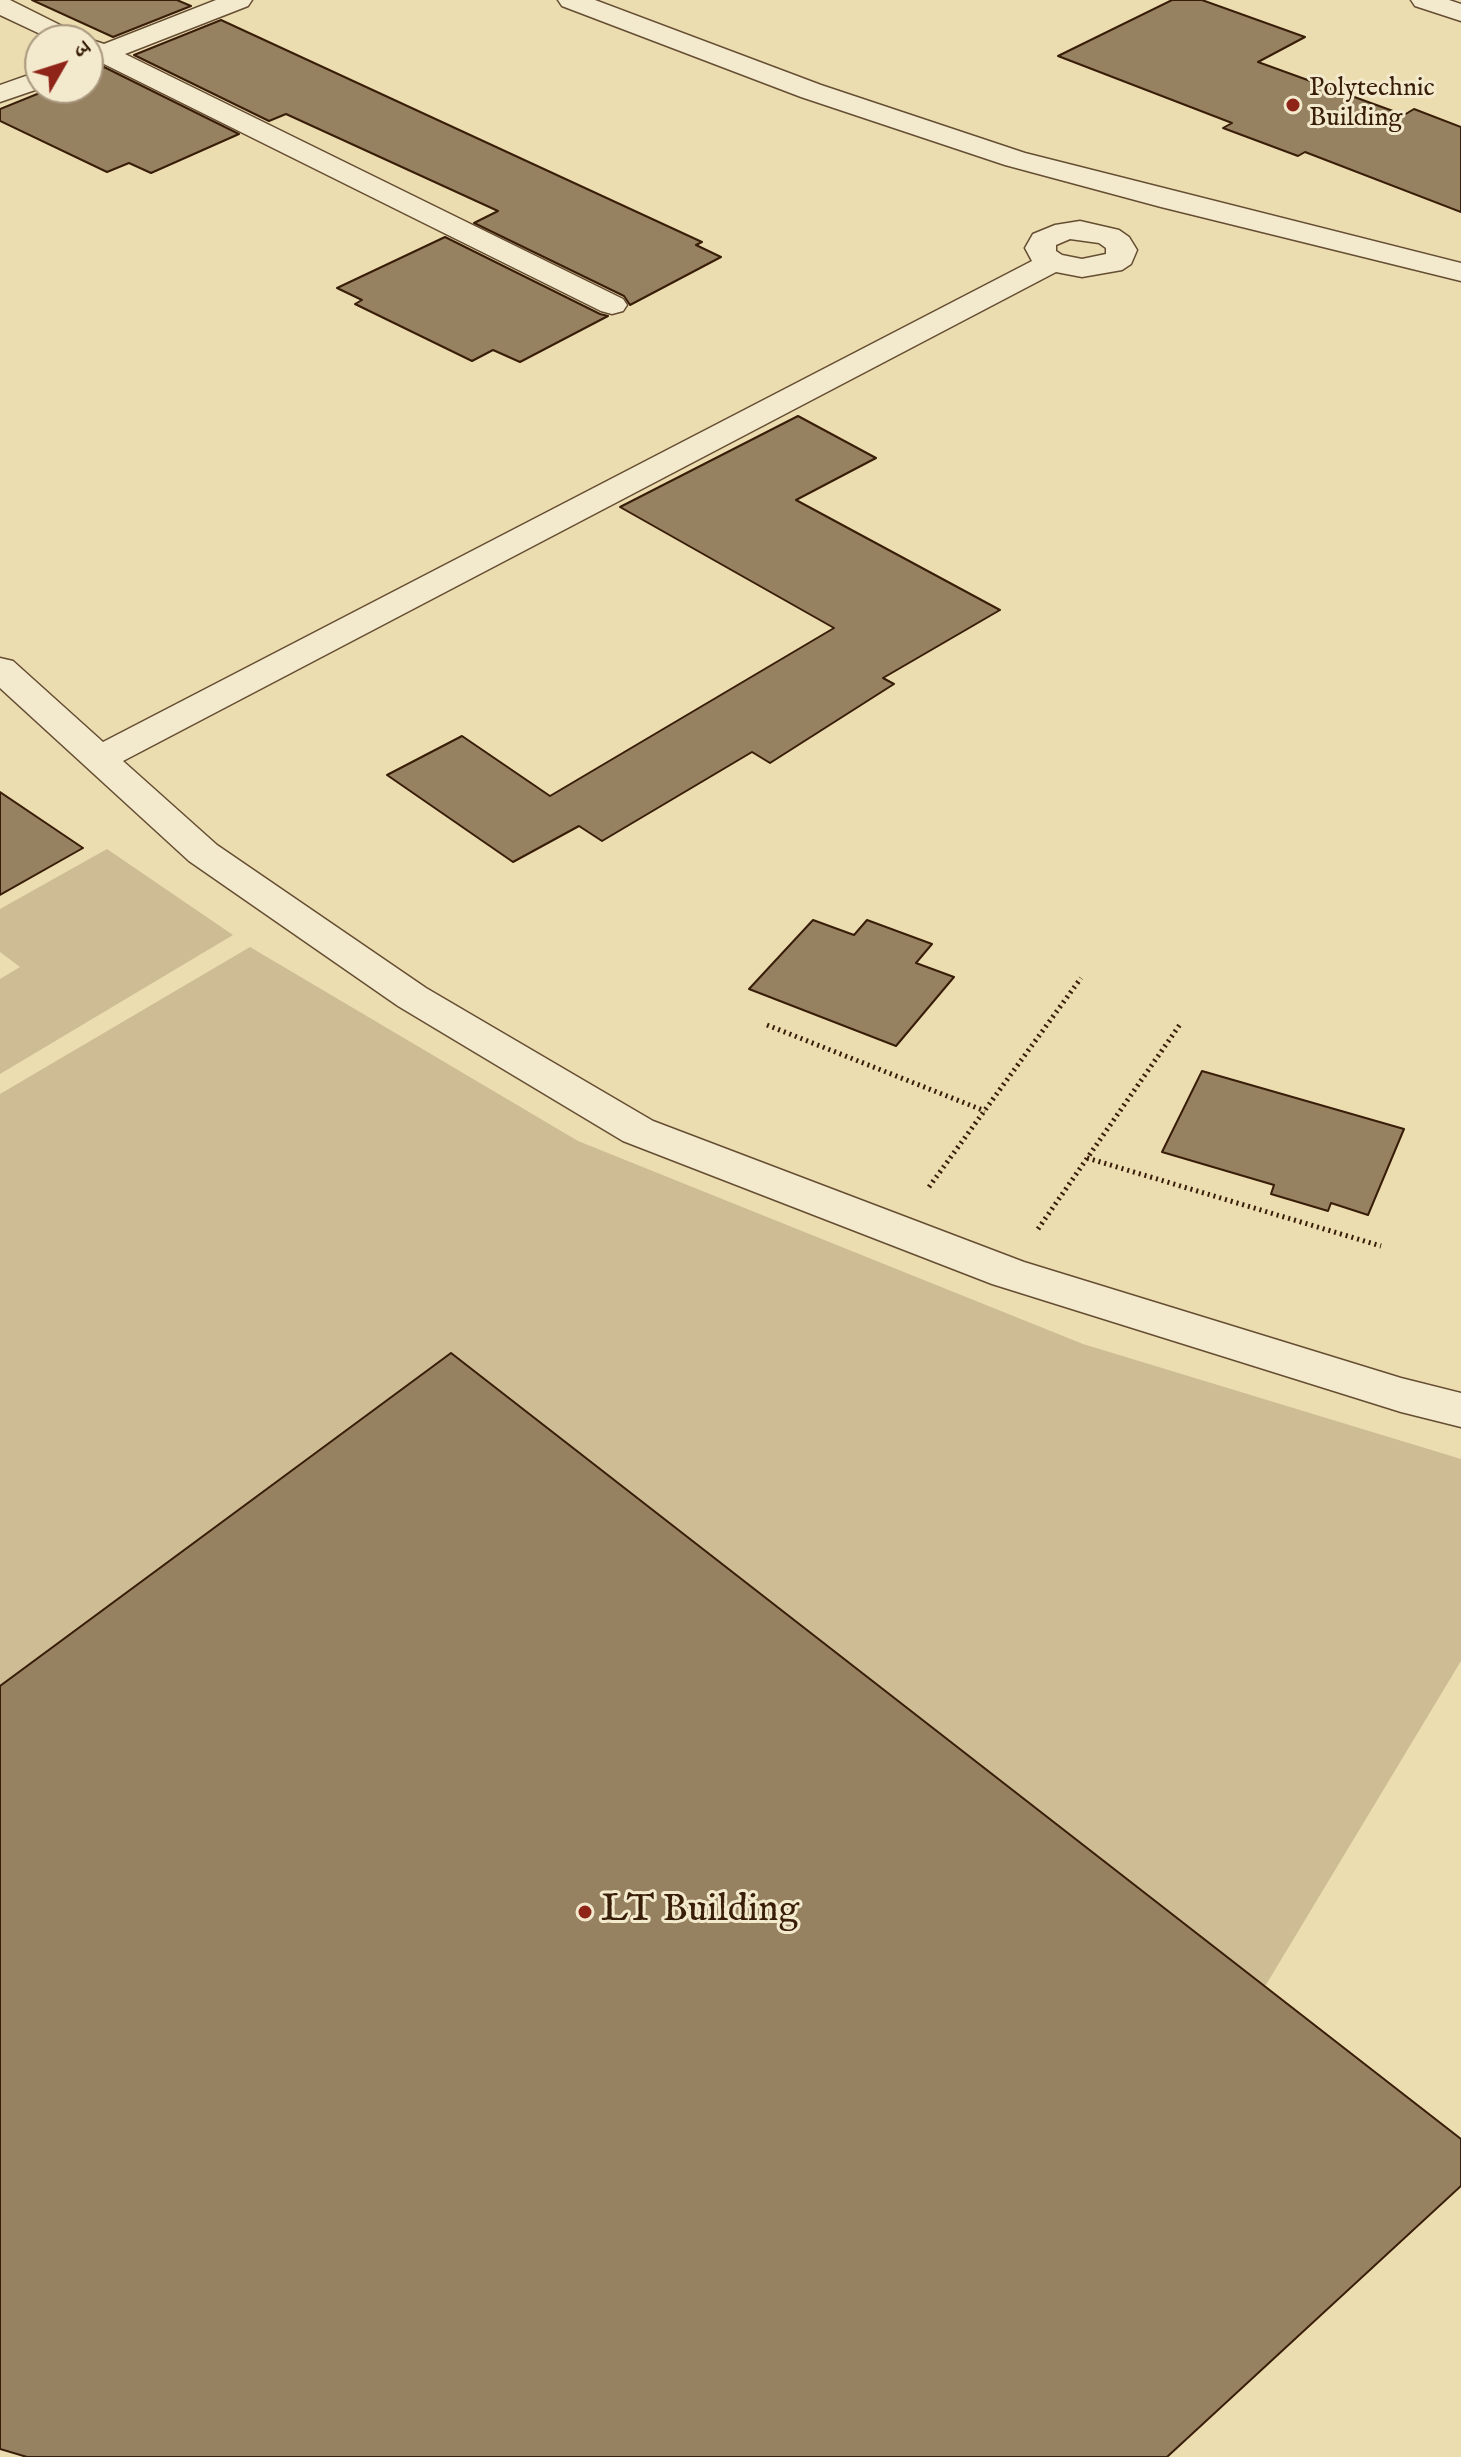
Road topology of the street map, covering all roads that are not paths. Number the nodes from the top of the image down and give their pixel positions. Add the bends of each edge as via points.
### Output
1 (176, 0) edge
2 (239, 0) edge
3 (571, 0) edge
4 (1424, 0) edge
5 (0, 5) edge
6 (1461, 13) edge
7 (40, 24) edge
8 (104, 28) edge
9 (104, 49) edge
10 (104, 58) edge
11 (24, 60) edge
12 (0, 70) edge
13 (24, 85) edge
14 (0, 94) edge
15 (1171, 201) junction
16 (1461, 272) edge
17 (612, 305) dead end
18 (0, 669) edge
19 (99, 759) junction
20 (1461, 1410) edge

1 - 8 street
2 - 9 street
3 - 15 street via 811,91 1015,159
4 - 6 street
5 - 7 street
10 - 17 street
11 - 12 street
13 - 14 street
15 - 16 street
15 - 19 street via 1109,236 1080,230 1052,234 1040,248 1052,262
18 - 19 street
19 - 20 street via 203,853 412,997 625,1123 1008,1273

